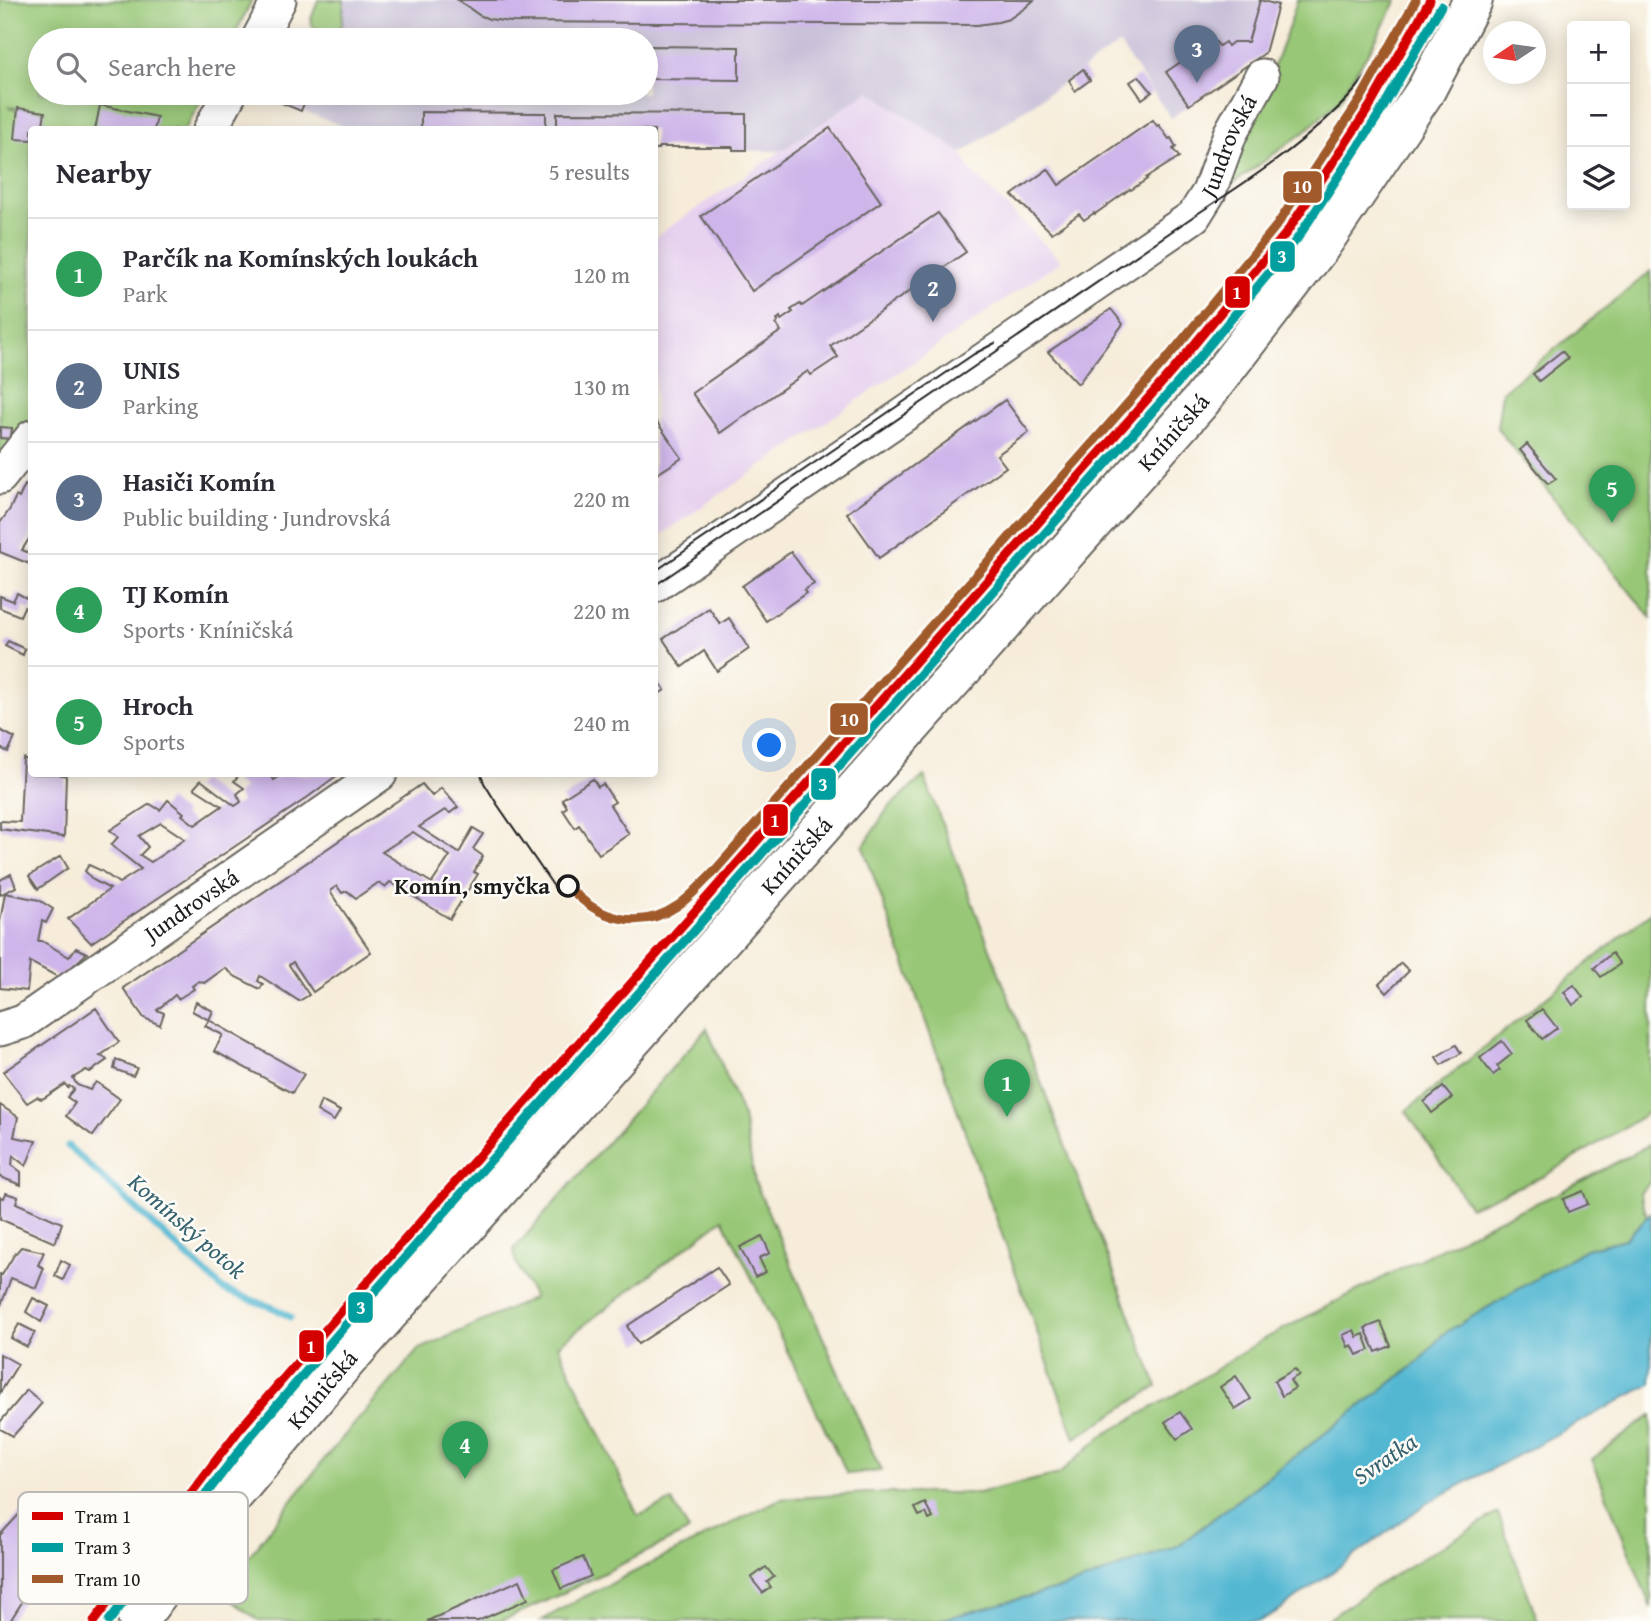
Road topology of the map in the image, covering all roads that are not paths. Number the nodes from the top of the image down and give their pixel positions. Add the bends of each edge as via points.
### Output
1 (279, 0) edge
2 (1473, 0) edge
3 (264, 28) edge
4 (1262, 76) dead end
5 (224, 105) edge
6 (212, 126) edge
7 (28, 442) edge
8 (0, 477) edge
9 (658, 583) edge
10 (376, 777) edge
11 (0, 1029) edge
12 (236, 1492) edge
13 (151, 1604) edge
14 (138, 1621) edge

1 - 3 street
2 - 12 main road, Kníničská via 1426,90 1320,247 1201,401 341,1367
4 - 9 street, Jundrovská via 1194,216
5 - 6 street
7 - 8 street
10 - 11 street, Jundrovská via 23,1022
13 - 14 main road, Kníničská

